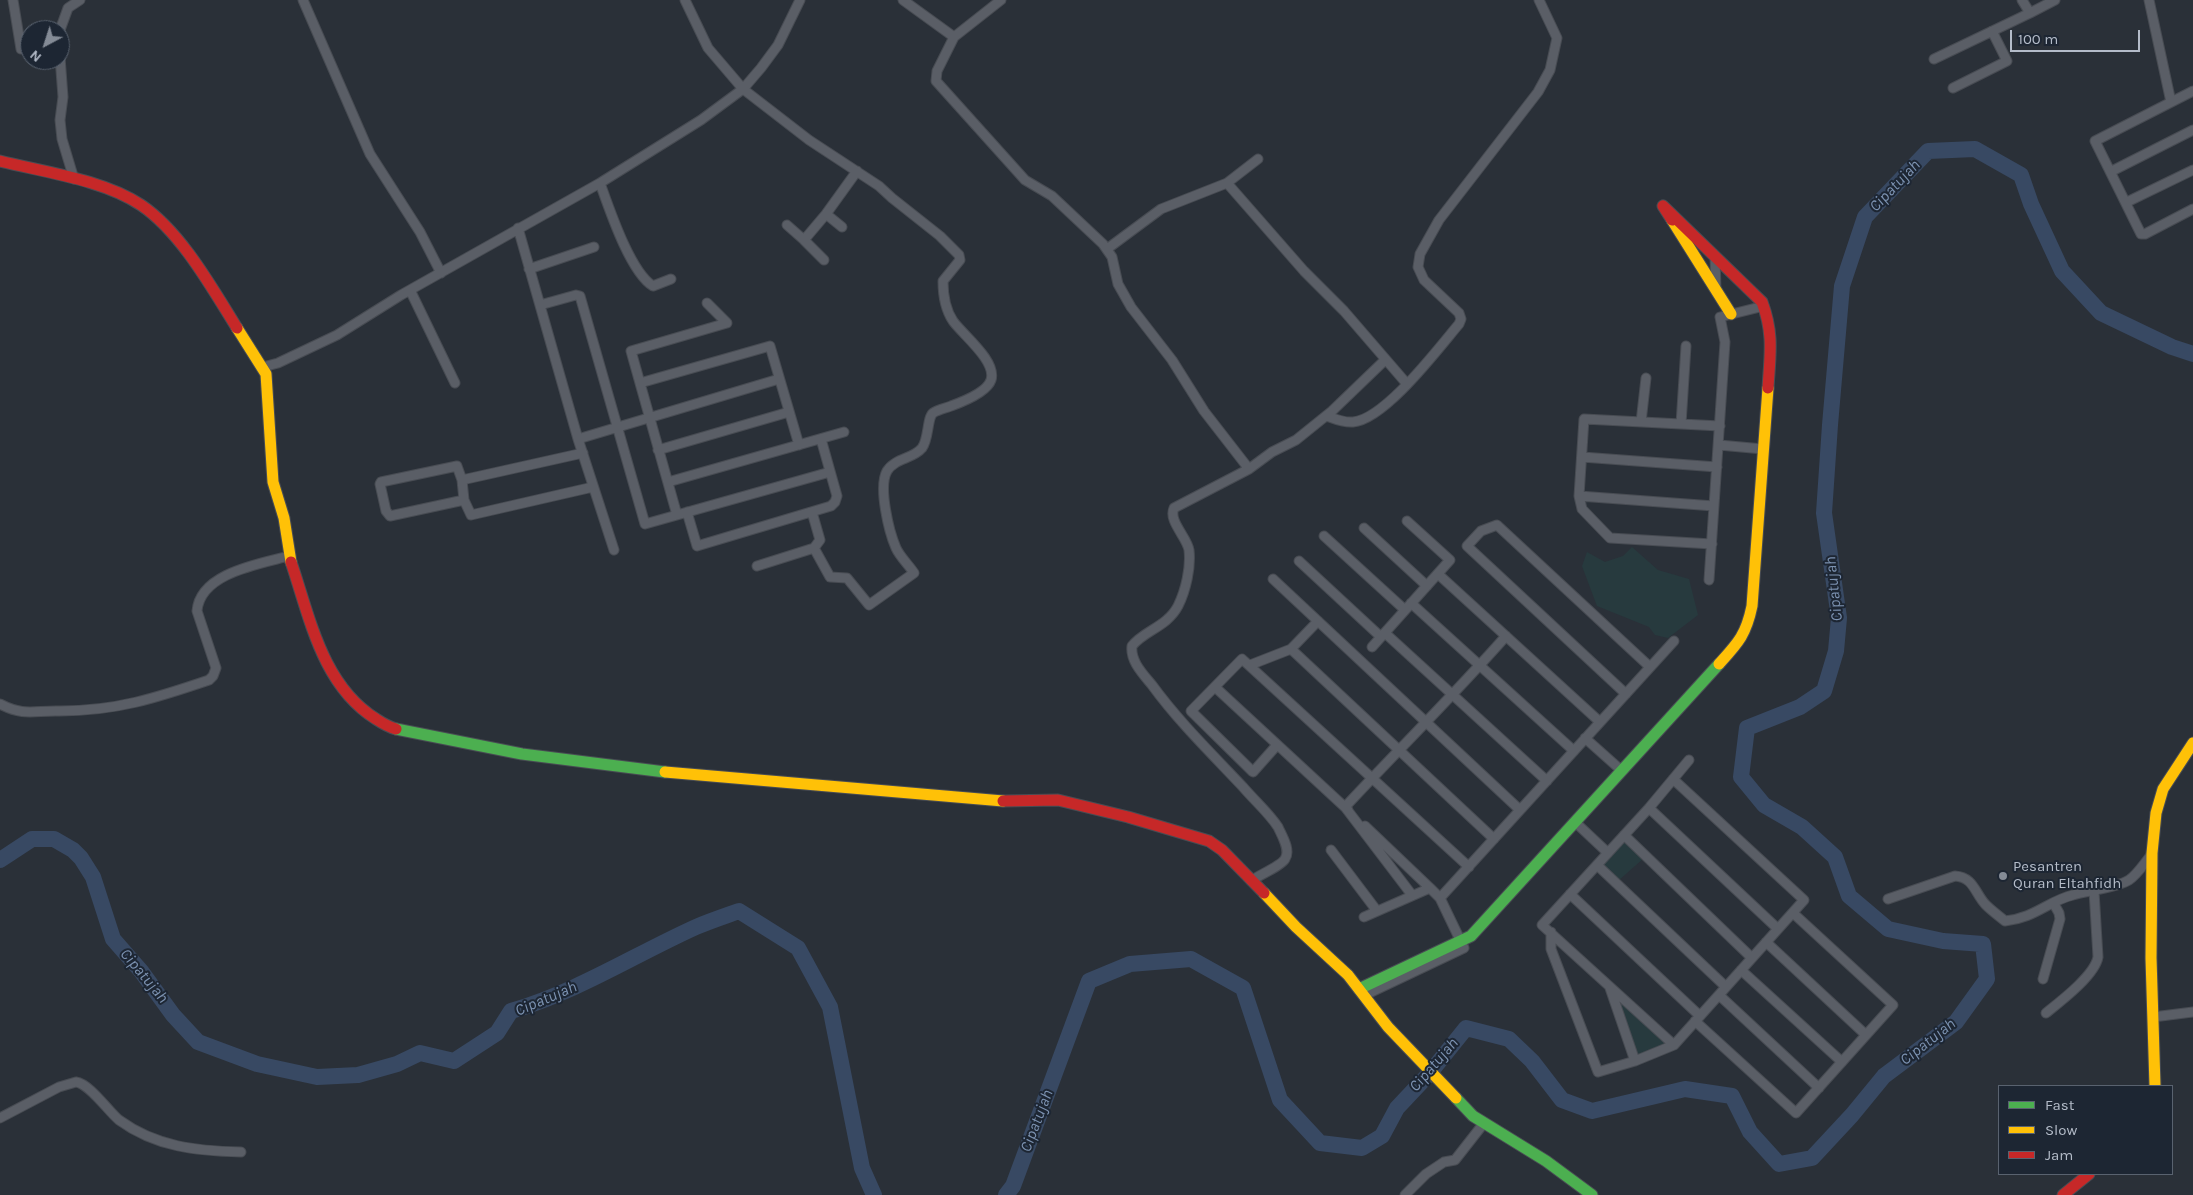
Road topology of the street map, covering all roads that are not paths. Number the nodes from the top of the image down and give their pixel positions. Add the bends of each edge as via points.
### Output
1 (13, 0) edge
2 (80, 0) edge
3 (303, 0) edge
4 (685, 0) edge
5 (800, 0) edge
6 (903, 0) edge
7 (1001, 0) edge
8 (1539, 0) edge
9 (2022, 0) edge
10 (2055, 0) edge
11 (2149, 0) edge
12 (70, 3) edge
13 (2030, 12) junction
14 (63, 20) edge
15 (1992, 31) junction
16 (954, 36) junction
17 (20, 43) edge
18 (1934, 59) dead end
19 (61, 70) edge
20 (1953, 88) dead end
21 (743, 89) junction
22 (2193, 91) edge
23 (2171, 102) junction
24 (2193, 130) edge
25 (1258, 159) dead end
26 (0, 161) edge
27 (2193, 170) edge
28 (857, 171) junction
29 (2112, 172) junction
30 (74, 179) junction
31 (600, 183) junction
32 (1227, 183) junction
33 (2127, 202) junction
34 (2193, 210) edge
35 (826, 214) junction
36 (787, 225) dead end
37 (842, 227) dead end
38 (518, 228) junction
39 (804, 240) junction
40 (594, 247) dead end
41 (1106, 249) junction
42 (1715, 256) junction
43 (824, 260) dead end
44 (529, 268) junction
45 (441, 273) junction
46 (671, 279) dead end
47 (410, 290) junction
48 (1716, 290) junction
49 (707, 302) dead end
50 (540, 304) junction
51 (1764, 306) junction
52 (1731, 314) junction
53 (1686, 346) dead end
54 (1386, 360) junction
55 (263, 367) junction
56 (1646, 378) dead end
57 (780, 379) junction
58 (455, 383) dead end
59 (640, 383) junction
60 (1407, 384) junction
61 (789, 412) junction
62 (648, 416) junction
63 (1327, 416) junction
64 (1641, 422) junction
65 (1681, 424) junction
66 (618, 426) junction
67 (1720, 426) junction
68 (844, 432) dead end
69 (578, 439) junction
70 (821, 439) junction
71 (799, 445) junction
72 (1719, 445) junction
73 (1763, 449) junction
74 (658, 450) junction
75 (583, 453) junction
76 (1582, 457) junction
77 (1717, 467) junction
78 (1249, 470) junction
79 (830, 472) junction
80 (462, 480) junction
81 (668, 482) junction
82 (593, 487) junction
83 (1579, 496) junction
84 (464, 500) junction
85 (1714, 506) junction
86 (687, 512) junction
87 (812, 512) junction
88 (677, 514) junction
89 (1407, 521) dead end
90 (1364, 528) dead end
91 (1324, 536) dead end
92 (1712, 544) junction
93 (814, 548) junction
94 (614, 550) dead end
95 (289, 556) junction
96 (1299, 561) dead end
97 (757, 566) dead end
98 (1438, 574) junction
99 (1273, 579) dead end
100 (1709, 580) dead end
101 (1427, 586) junction
102 (1408, 607) junction
103 (1318, 622) junction
104 (1383, 635) junction
105 (1506, 636) junction
106 (1674, 641) dead end
107 (1372, 647) dead end
108 (1291, 649) junction
109 (1250, 665) junction
110 (1480, 665) junction
111 (1650, 667) junction
112 (1215, 686) junction
113 (1626, 694) junction
114 (1453, 695) junction
115 (0, 704) edge
116 (1600, 722) junction
117 (1427, 723) junction
118 (1585, 738) junction
119 (2193, 743) edge
120 (1277, 745) junction
121 (1398, 750) junction
122 (1574, 751) junction
123 (1689, 760) dead end
124 (1622, 771) junction
125 (1372, 778) junction
126 (1674, 779) junction
127 (1547, 781) junction
128 (1346, 807) junction
129 (1649, 808) junction
130 (1520, 810) junction
131 (1575, 822) junction
132 (1624, 835) junction
133 (1494, 839) junction
134 (1331, 850) dead end
135 (1608, 853) junction
136 (2152, 853) junction
137 (1597, 865) junction
138 (1468, 867) junction
139 (1250, 881) junction
140 (1430, 888) junction
141 (2094, 891) junction
142 (1570, 894) junction
143 (1412, 895) junction
144 (1440, 898) junction
145 (1888, 899) dead end
146 (2054, 904) junction
147 (1377, 911) junction
148 (1792, 913) junction
149 (1364, 917) dead end
150 (1778, 929) junction
151 (1550, 932) junction
152 (1460, 941) junction
153 (1766, 942) junction
154 (1752, 958) junction
155 (1741, 970) junction
156 (2043, 979) dead end
157 (1609, 985) junction
158 (1726, 987) junction
159 (1362, 992) junction
160 (1719, 995) junction
161 (2193, 1012) edge
162 (2046, 1013) dead end
163 (2153, 1017) junction
164 (1698, 1019) junction
165 (1866, 1035) junction
166 (1674, 1045) junction
167 (1635, 1061) junction
168 (1842, 1062) junction
169 (2155, 1085) edge
170 (1819, 1088) junction
171 (0, 1118) edge
172 (1484, 1123) junction
173 (241, 1152) dead end
174 (2088, 1175) edge
175 (1405, 1195) edge
176 (1592, 1195) edge
177 (2064, 1195) edge

1 - 17 street
2 - 12 street
3 - 45 street via 370,154 420,232
4 - 21 street via 708,48
5 - 21 street via 778,45
6 - 16 street
7 - 16 street
8 - 60 street via 1557,38 1550,70 1531,103 1439,220 1420,254 1419,273 1459,313 1461,319
9 - 13 street
10 - 13 street
11 - 23 street
12 - 14 street
13 - 15 street
15 - 18 street
15 - 20 street via 2007,62
16 - 41 street via 937,71 936,81 1025,180 1052,196
19 - 30 street via 62,139
21 - 28 street via 809,140
21 - 31 street via 701,120
22 - 23 street
23 - 29 street via 2096,140
24 - 29 street
25 - 32 street
26 - 30 street
27 - 33 street
28 - 35 street
28 - 93 street via 880,186 959,255 960,260 943,281 944,298 953,320 982,352 991,380 985,388 933,413 921,450 894,463 887,471 884,481 886,511 892,534 897,550 914,573 869,605 847,578 830,577
29 - 33 street
30 - 55 street via 110,190 157,216 204,275
31 - 38 street
31 - 46 street via 624,245 643,277 653,286
32 - 41 street via 1161,209
32 - 54 street
33 - 34 street via 2143,235
35 - 37 street
35 - 39 street
36 - 39 street
38 - 44 street
38 - 45 street
39 - 43 street
40 - 44 street
41 - 78 street via 1130,307 1172,360 1204,411
42 - 48 street
42 - 48 street via 1663,206
42 - 51 street
44 - 50 street
45 - 47 street
47 - 55 street via 319,344
47 - 58 street
48 - 52 street
49 - 59 street via 727,324 631,351
50 - 66 street via 580,296
50 - 69 street
51 - 52 street
51 - 73 street via 1771,340
52 - 67 street via 1720,317 1725,342
53 - 65 street
54 - 60 street
54 - 63 street
55 - 95 street via 271,430 273,482 284,518
56 - 64 street
57 - 59 street via 770,346
57 - 61 street
57 - 62 street
59 - 62 street
60 - 63 street via 1380,410 1363,420 1343,422
61 - 71 street
61 - 74 street
62 - 66 street
62 - 74 street
63 - 78 street
64 - 65 street
64 - 76 street via 1584,419
65 - 67 street
66 - 69 street
66 - 88 street via 645,524
67 - 72 street
68 - 70 street
69 - 75 street
70 - 71 street
70 - 79 street
71 - 81 street
72 - 73 street
72 - 77 street
73 - 124 street via 1748,626 1739,642
74 - 81 street
75 - 80 street
75 - 82 street
76 - 77 street
76 - 83 street
77 - 85 street
78 - 139 street via 1174,508 1172,516 1189,550 1187,577 1178,607 1156,630 1135,642 1132,650 1135,661 1172,713 1280,832 1287,850 1285,860
79 - 86 street
79 - 87 street via 837,496 835,502
80 - 84 street
80 - 84 street via 457,466 380,484 390,516
81 - 88 street
82 - 84 street via 471,515
82 - 94 street
83 - 85 street
83 - 92 street via 1582,509 1610,538
85 - 92 street
86 - 87 street via 697,546
86 - 88 street
87 - 93 street via 820,540
89 - 98 street via 1450,560
90 - 101 street
91 - 102 street
92 - 100 street
93 - 97 street
95 - 115 street via 253,565 221,578 203,592 197,611 216,668 209,680 154,699 94,711 25,712
95 - 139 street via 324,659 335,680 346,696 364,712 393,728 522,754 653,771 991,801 1058,800 1128,816 1209,841 1222,850
96 - 104 street
98 - 101 street
98 - 105 street
99 - 103 street
101 - 102 street
102 - 104 street
102 - 110 street
103 - 108 street
103 - 117 street
104 - 107 street
104 - 114 street
105 - 110 street
105 - 116 street
106 - 111 street
108 - 109 street
108 - 121 street
109 - 112 street via 1242,659
109 - 125 street
110 - 114 street
110 - 122 street
111 - 113 street
111 - 113 street via 1497,525 1481,531 1467,546
112 - 120 street
112 - 120 street via 1191,711 1253,772
113 - 116 street
114 - 117 street
114 - 127 street
116 - 118 street
117 - 121 street
117 - 130 street
118 - 122 street
118 - 124 street
119 - 136 street via 2164,788 2156,813
120 - 128 street
121 - 125 street
121 - 133 street
122 - 127 street
123 - 126 street
124 - 131 street
125 - 128 street
125 - 138 street
126 - 129 street
126 - 148 street via 1804,900
127 - 130 street
128 - 140 street
128 - 143 street
129 - 132 street
129 - 150 street
130 - 133 street
131 - 135 street
131 - 152 street via 1471,936
132 - 135 street
132 - 154 street
133 - 138 street
134 - 147 street
135 - 137 street
136 - 141 street via 2128,881
136 - 163 street
137 - 142 street
137 - 158 street
138 - 144 street
139 - 159 street via 1335,961
140 - 143 street
140 - 144 street
141 - 146 street via 2072,895
141 - 162 street via 2097,966 2066,998
142 - 151 street via 1542,925
142 - 164 street
143 - 147 street
144 - 152 street
145 - 146 street via 1963,876 1985,904 2005,921 2030,916
146 - 156 street via 2060,919
147 - 149 street
148 - 150 street
148 - 165 street via 1893,1006
150 - 153 street
151 - 157 street
151 - 167 street via 1552,949 1598,1072
152 - 159 street
153 - 154 street
153 - 165 street
154 - 155 street
155 - 158 street
155 - 168 street
157 - 166 street
157 - 167 street
158 - 160 street
159 - 172 street via 1409,1051 1473,1116
160 - 164 street
160 - 170 street
161 - 163 street
163 - 169 street
164 - 166 street
164 - 170 street via 1796,1113
165 - 168 street
166 - 167 street
168 - 170 street
171 - 173 street via 60,1087 80,1082 118,1119 140,1134 201,1151
172 - 175 street via 1455,1160 1444,1162 1426,1174
172 - 176 street via 1553,1165
174 - 177 street

